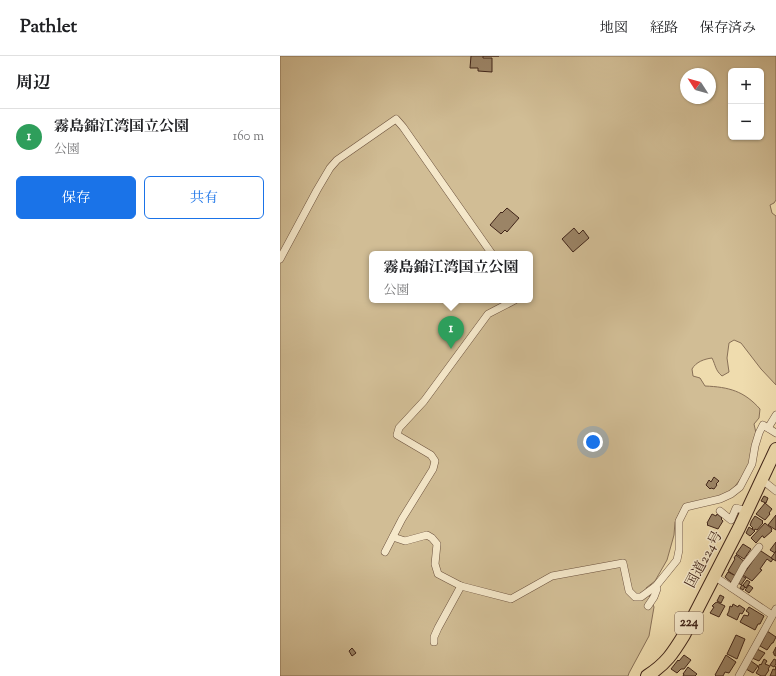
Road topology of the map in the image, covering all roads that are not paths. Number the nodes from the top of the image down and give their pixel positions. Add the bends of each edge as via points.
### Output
1 (490, 251) edge
2 (280, 259) edge
3 (509, 303) edge
4 (776, 415) edge
5 (768, 428) junction
6 (776, 433) edge
7 (776, 449) edge
8 (761, 479) junction
9 (776, 491) edge
10 (720, 511) dead end
11 (747, 511) junction
12 (393, 537) junction
13 (759, 547) dead end
14 (385, 552) dead end
15 (714, 576) junction
16 (461, 586) junction
17 (655, 587) junction
18 (732, 588) junction
19 (648, 606) dead end
20 (774, 612) edge
21 (434, 642) dead end
22 (647, 676) edge
23 (739, 676) edge

1 - 2 street via 396,119 337,160 330,168
3 - 12 street via 488,314 424,401 399,428 398,435 431,455 436,461
4 - 5 street
5 - 6 street
5 - 17 street via 763,425 759,433 752,464 740,487 720,500 686,507 679,521 677,560
7 - 8 highway, 国道224号 / 224
8 - 9 street
8 - 11 highway, 国道224号 / 224
10 - 11 street via 731,520 736,508
11 - 15 highway, 国道224号 / 224
12 - 14 street
12 - 16 street via 405,541 427,535 432,538 437,544 438,574
13 - 18 street via 744,566
15 - 18 street
15 - 22 highway, 国道224号 / 224 via 676,648 666,661
16 - 17 street via 511,599 552,576 623,564 629,591 635,597 641,597
16 - 21 street via 438,628
17 - 19 street via 657,589
18 - 20 street
20 - 23 street

